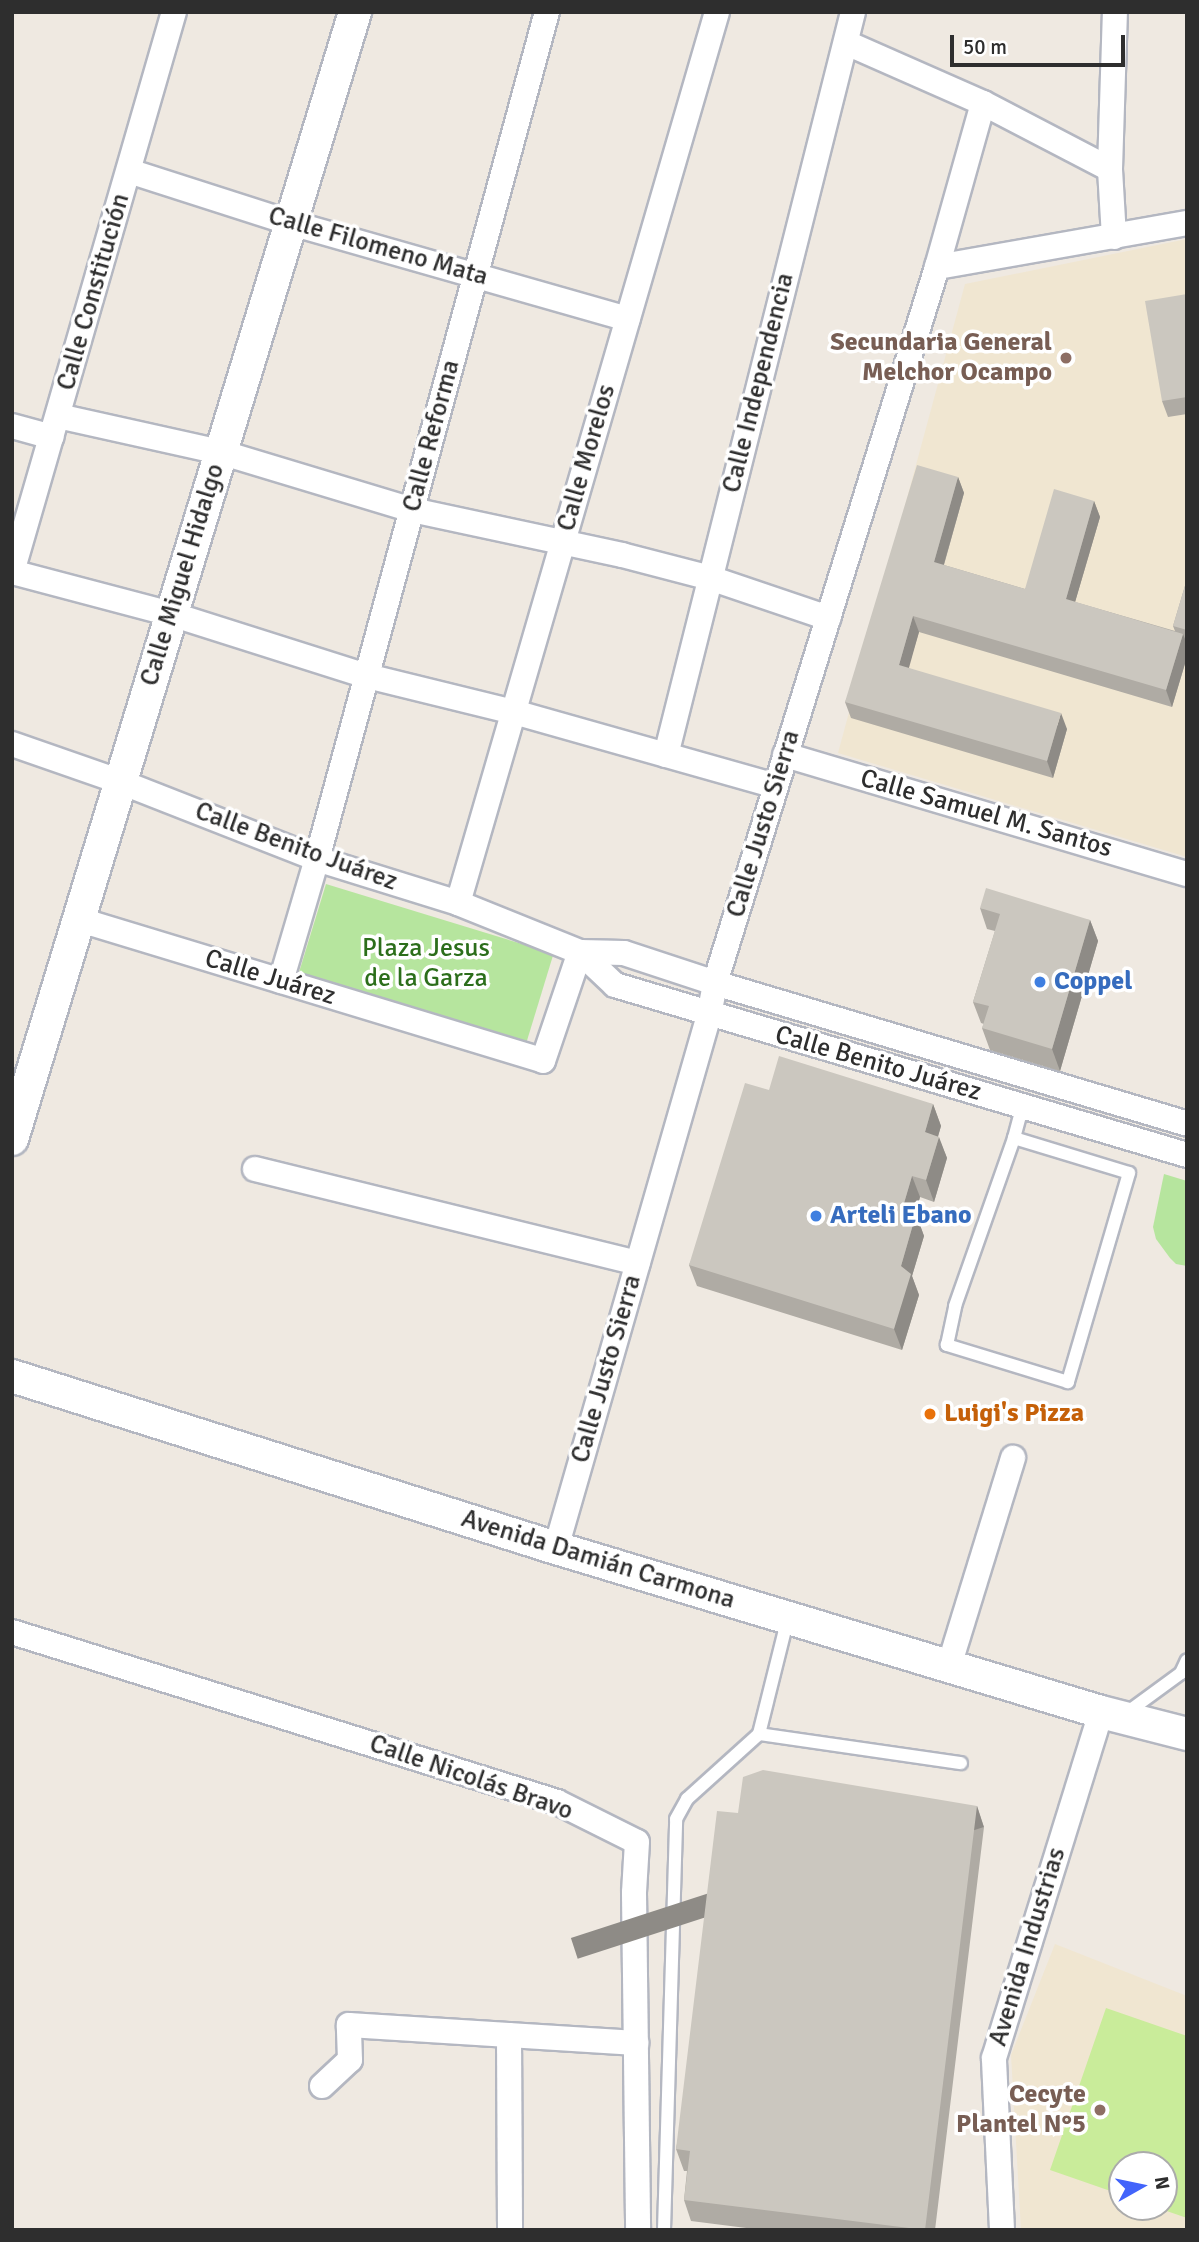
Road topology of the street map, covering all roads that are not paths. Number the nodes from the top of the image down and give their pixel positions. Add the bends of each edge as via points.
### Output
1 (174, 12) edge
2 (355, 12) edge
3 (547, 12) edge
4 (717, 12) edge
5 (853, 12) edge
6 (1115, 12) edge
7 (847, 43) junction
8 (983, 103) junction
9 (1110, 169) junction
10 (129, 171) junction
11 (291, 223) junction
12 (1187, 223) edge
13 (1114, 237) junction
14 (937, 267) junction
15 (475, 275) junction
16 (628, 319) junction
17 (12, 426) edge
18 (55, 426) junction
19 (220, 452) junction
20 (412, 510) junction
21 (564, 540) junction
22 (12, 572) edge
23 (710, 578) junction
24 (170, 614) junction
25 (828, 618) junction
26 (367, 676) junction
27 (514, 712) junction
28 (12, 744) edge
29 (666, 755) junction
30 (786, 755) junction
31 (121, 782) junction
32 (776, 786) junction
33 (317, 859) junction
34 (1187, 874) edge
35 (458, 904) junction
36 (77, 919) junction
37 (580, 952) junction
38 (281, 981) junction
39 (715, 983) junction
40 (709, 1015) junction
41 (1023, 1105) junction
42 (1156, 1115) junction
43 (1187, 1124) edge
44 (1014, 1138) junction
45 (12, 1139) edge
46 (1148, 1143) junction
47 (1187, 1155) edge
48 (255, 1169) dead end
49 (638, 1263) junction
50 (12, 1376) edge
51 (1013, 1458) dead end
52 (556, 1548) junction
53 (788, 1618) junction
54 (12, 1632) edge
55 (1187, 1660) edge
56 (949, 1666) junction
57 (1111, 1714) junction
58 (759, 1734) junction
59 (1187, 1734) edge
60 (961, 1763) dead end
61 (509, 2035) junction
62 (636, 2043) junction
63 (322, 2086) dead end
64 (510, 2230) edge
65 (638, 2230) edge
66 (664, 2230) edge
67 (1002, 2230) edge

1 - 10 street, Calle Constitución
2 - 11 street, Calle Miguel Hidalgo
3 - 15 street, Calle Reforma
4 - 16 street, Calle Morelos
5 - 7 street, Calle Independencia
6 - 9 street
7 - 8 street
7 - 23 street, Calle Independencia
8 - 9 street
8 - 14 street, Calle Justo Sierra
9 - 13 street
10 - 11 street, Calle Filomeno Mata
10 - 18 street, Calle Constitución
11 - 15 street, Calle Filomeno Mata
11 - 19 street, Calle Miguel Hidalgo
12 - 13 street
13 - 14 street
14 - 25 street, Calle Justo Sierra
15 - 16 street, Calle Filomeno Mata
15 - 20 street, Calle Reforma
16 - 21 street, Calle Morelos
17 - 18 street
18 - 19 street
18 - 22 street, Calle Constitución
19 - 20 street
19 - 24 street, Calle Miguel Hidalgo
20 - 21 street
20 - 26 street, Calle Reforma
21 - 23 street
21 - 27 street, Calle Morelos
22 - 24 street
23 - 25 street
23 - 29 street, Calle Independencia
24 - 26 street
24 - 31 street, Calle Miguel Hidalgo
25 - 30 street, Calle Justo Sierra
26 - 27 street
26 - 33 street, Calle Reforma
27 - 29 street
27 - 35 street, Calle Morelos
28 - 31 street, Calle Benito Juárez
29 - 32 street
30 - 32 street, Calle Justo Sierra
30 - 34 street, Calle Samuel M. Santos
31 - 33 street, Calle Benito Juárez
31 - 36 street, Calle Miguel Hidalgo
32 - 39 street, Calle Justo Sierra
33 - 35 street, Calle Benito Juárez
33 - 38 street, Calle Reforma
35 - 37 street, Calle Benito Juárez
36 - 38 street, Calle Juárez
36 - 45 street, Calle Miguel Hidalgo
37 - 38 street, Calle Juárez via 543,1061
37 - 39 street, Calle Benito Juárez via 624,953
37 - 40 street, Calle Benito Juárez via 615,985
39 - 40 street, Calle Justo Sierra
39 - 42 street, Calle Benito Juárez
40 - 41 street, Calle Benito Juárez
40 - 49 street, Calle Justo Sierra
41 - 44 lane
41 - 46 street, Calle Benito Juárez
42 - 43 street, Calle Benito Juárez
42 - 46 street
44 - 44 lane via 1129,1173 1068,1382 947,1345 955,1306
46 - 47 street, Calle Benito Juárez
48 - 49 street
49 - 52 street, Calle Justo Sierra
50 - 52 street, Avenida Damián Carmona
51 - 56 street
52 - 53 street, Avenida Damián Carmona
53 - 56 street, Avenida Damián Carmona
53 - 58 lane
54 - 62 street, Calle Nicolás Bravo via 557,1802 637,1842
55 - 57 lane via 1181,1673
56 - 57 street, Avenida Damián Carmona
57 - 59 street, Avenida Damián Carmona
57 - 67 street, Avenida Industrias via 994,2057
58 - 60 lane
58 - 66 lane via 687,1799 676,1819
61 - 62 street
61 - 63 street via 349,2025 350,2060
61 - 64 street
62 - 65 street, Calle Nicolás Bravo

